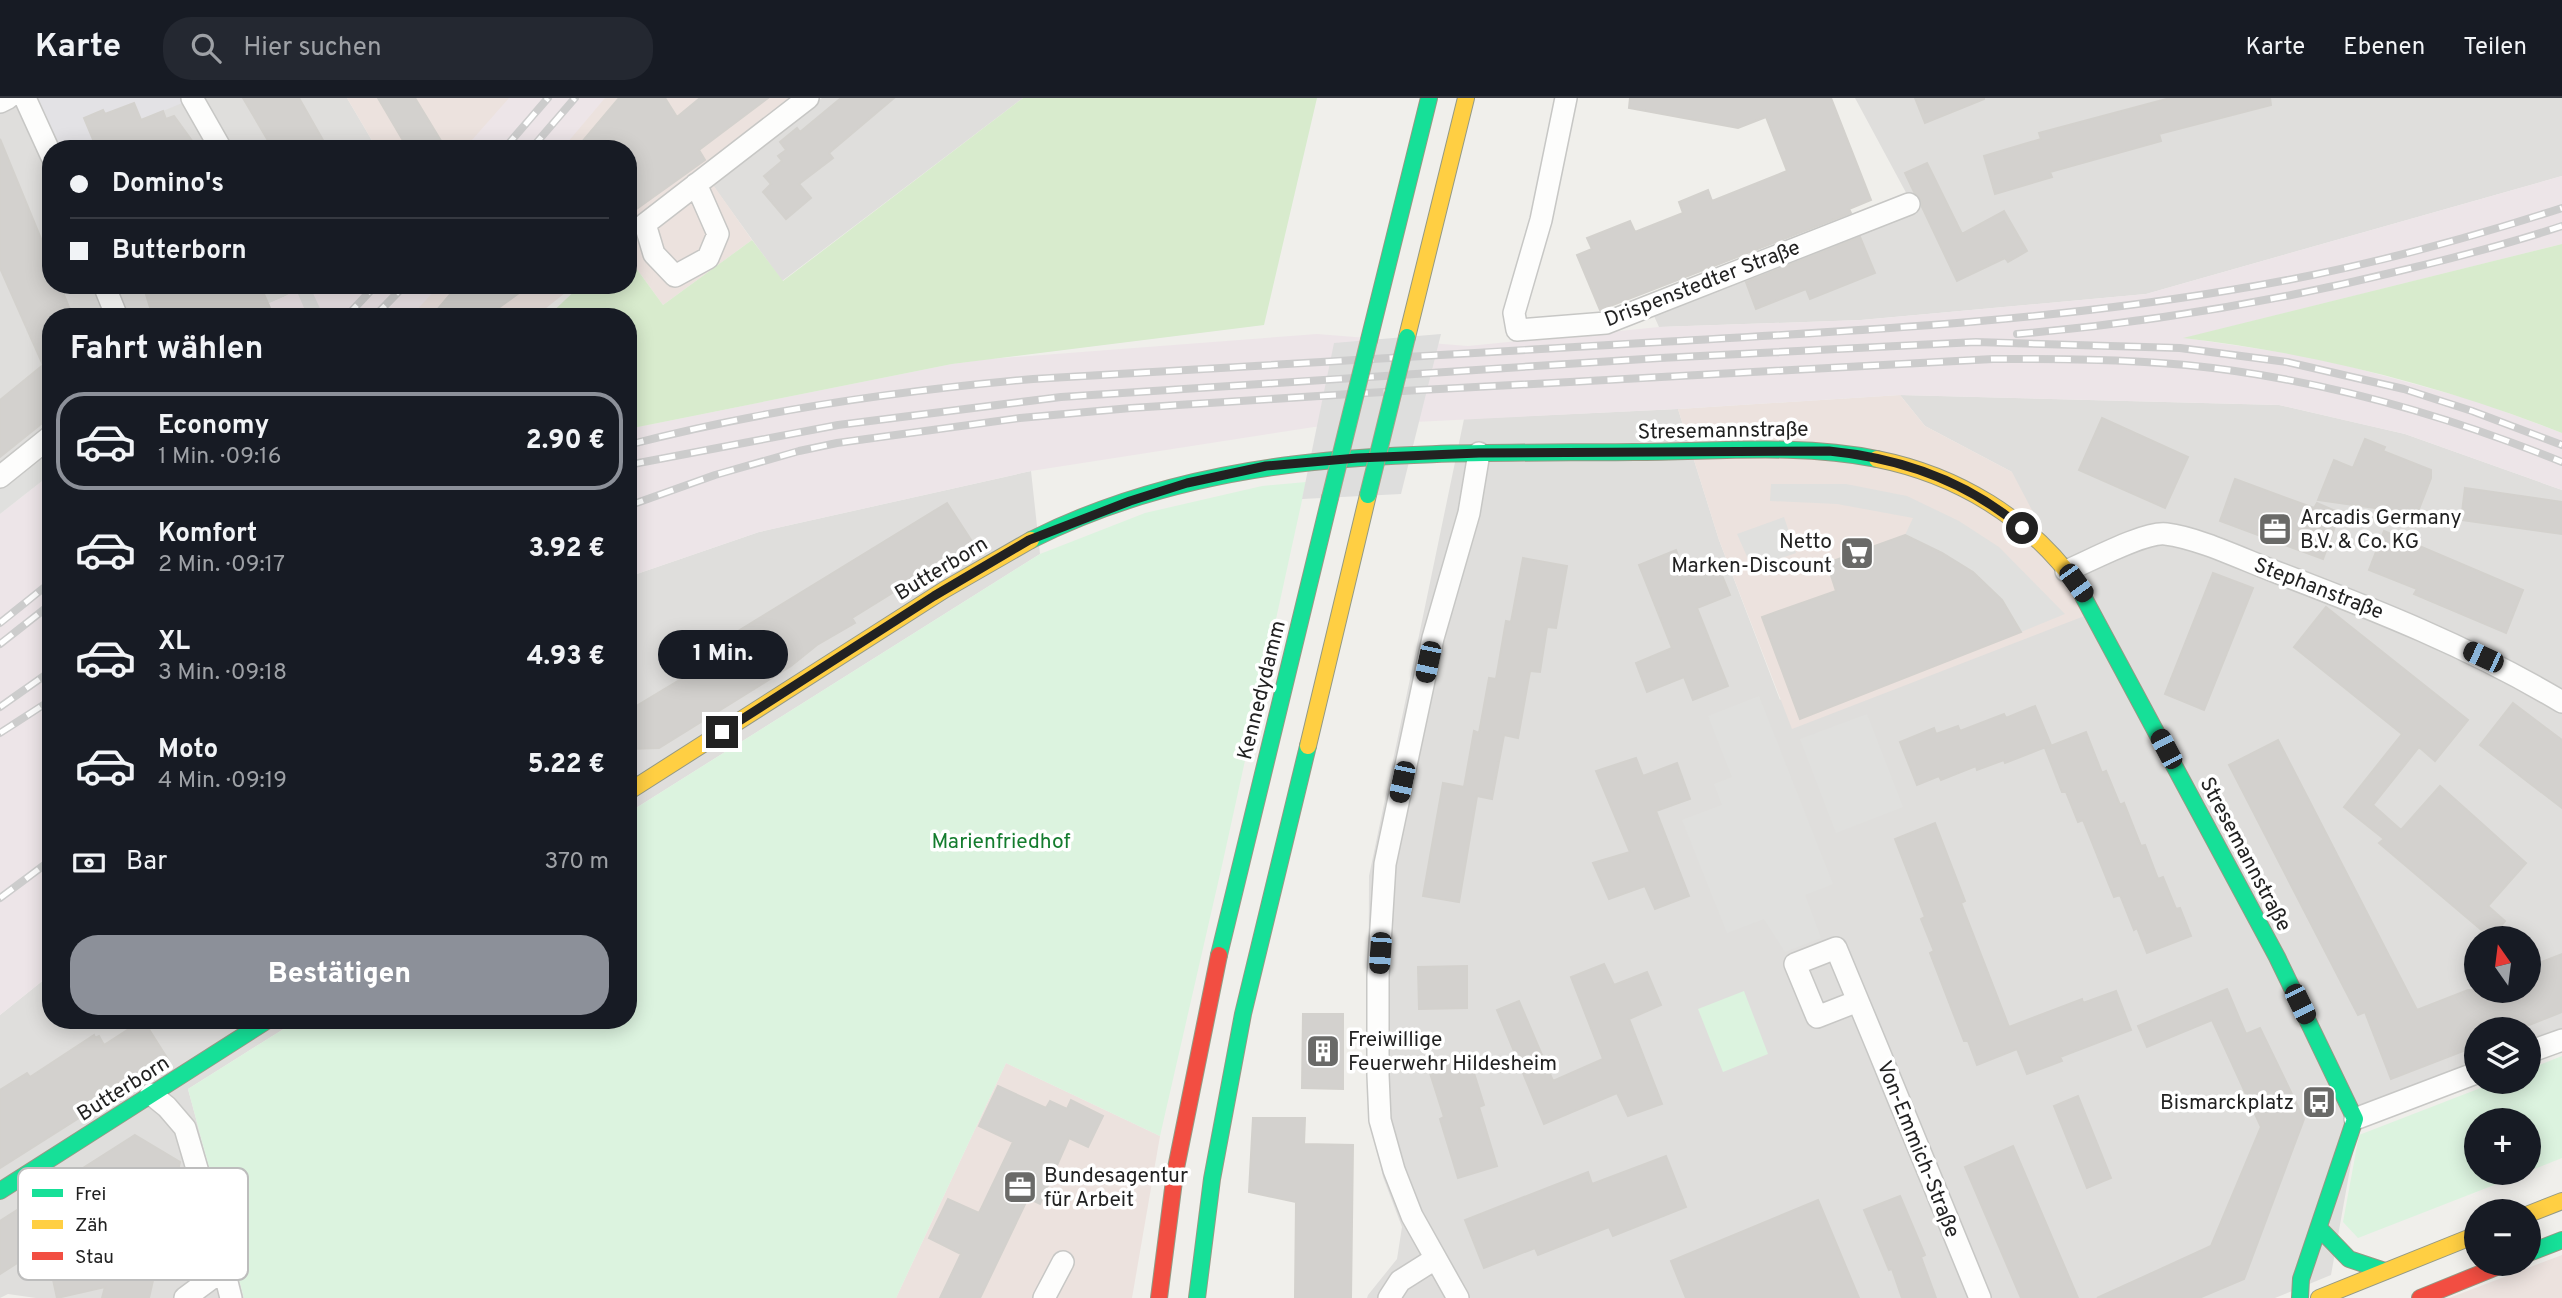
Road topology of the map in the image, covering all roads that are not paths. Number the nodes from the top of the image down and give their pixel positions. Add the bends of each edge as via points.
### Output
1 (8, 98) edge
2 (25, 98) edge
3 (192, 98) edge
4 (808, 98) edge
5 (1429, 98) edge
6 (1466, 98) edge
7 (1566, 98) edge
8 (0, 102) edge
9 (44, 140) edge
10 (216, 140) edge
11 (696, 184) dead end
12 (1909, 204) dead end
13 (42, 443) edge
14 (1479, 453) junction
15 (0, 477) edge
16 (2067, 571) junction
17 (2562, 702) edge
18 (637, 786) edge
19 (1858, 1001) dead end
20 (254, 1029) edge
21 (2562, 1040) edge
22 (2541, 1048) edge
23 (2464, 1078) edge
24 (151, 1094) junction
25 (2355, 1119) junction
26 (36, 1168) edge
27 (196, 1168) edge
28 (18, 1179) edge
29 (0, 1191) edge
30 (2562, 1201) edge
31 (2541, 1209) edge
32 (2319, 1228) junction
33 (2464, 1240) edge
34 (2562, 1240) edge
35 (2541, 1248) edge
36 (1435, 1259) junction
37 (1063, 1262) dead end
38 (2385, 1271) junction
39 (2474, 1276) edge
40 (209, 1280) edge
41 (227, 1280) edge
42 (185, 1298) edge
43 (231, 1298) edge
44 (1044, 1298) edge
45 (1159, 1298) edge
46 (1197, 1298) edge
47 (1389, 1298) edge
48 (1458, 1298) edge
49 (1980, 1298) edge
50 (2300, 1298) edge
51 (2319, 1298) edge
52 (2420, 1298) edge

1 - 8 street
2 - 9 street
3 - 10 street
4 - 11 street
5 - 45 main road, Kennedydamm, bridge via 1227,916 1175,1173
6 - 46 main road, bridge via 1242,1014 1212,1179
7 - 12 street, Drispenstedter Straße via 1541,220 1514,313 1517,330 1606,323
13 - 15 street
14 - 16 main road, Stresemannstraße via 1801,450 1858,454 1959,485 2008,516
14 - 18 main road, Butterborn via 1266,466 1187,483 1063,525 945,590
14 - 36 street via 1469,513 1433,638 1385,864 1378,976 1380,1120 1412,1216
16 - 17 street, Stephanstraße via 2145,536 2166,534 2398,619 2483,657
16 - 25 main road, Stresemannstraße via 2085,596 2270,945
19 - 49 street, Von-Emmich-Straße
20 - 24 main road, Butterborn
21 - 22 street
23 - 25 street
24 - 26 main road, Butterborn
24 - 27 street via 185,1128
25 - 32 main road
28 - 29 main road, Butterborn
30 - 31 main road
32 - 38 main road via 2349,1259
32 - 50 main road via 2301,1279
33 - 38 main road
34 - 35 main road
36 - 47 street via 1400,1281
36 - 48 street
37 - 44 street
38 - 51 main road
39 - 52 main road
40 - 42 street
41 - 43 street

